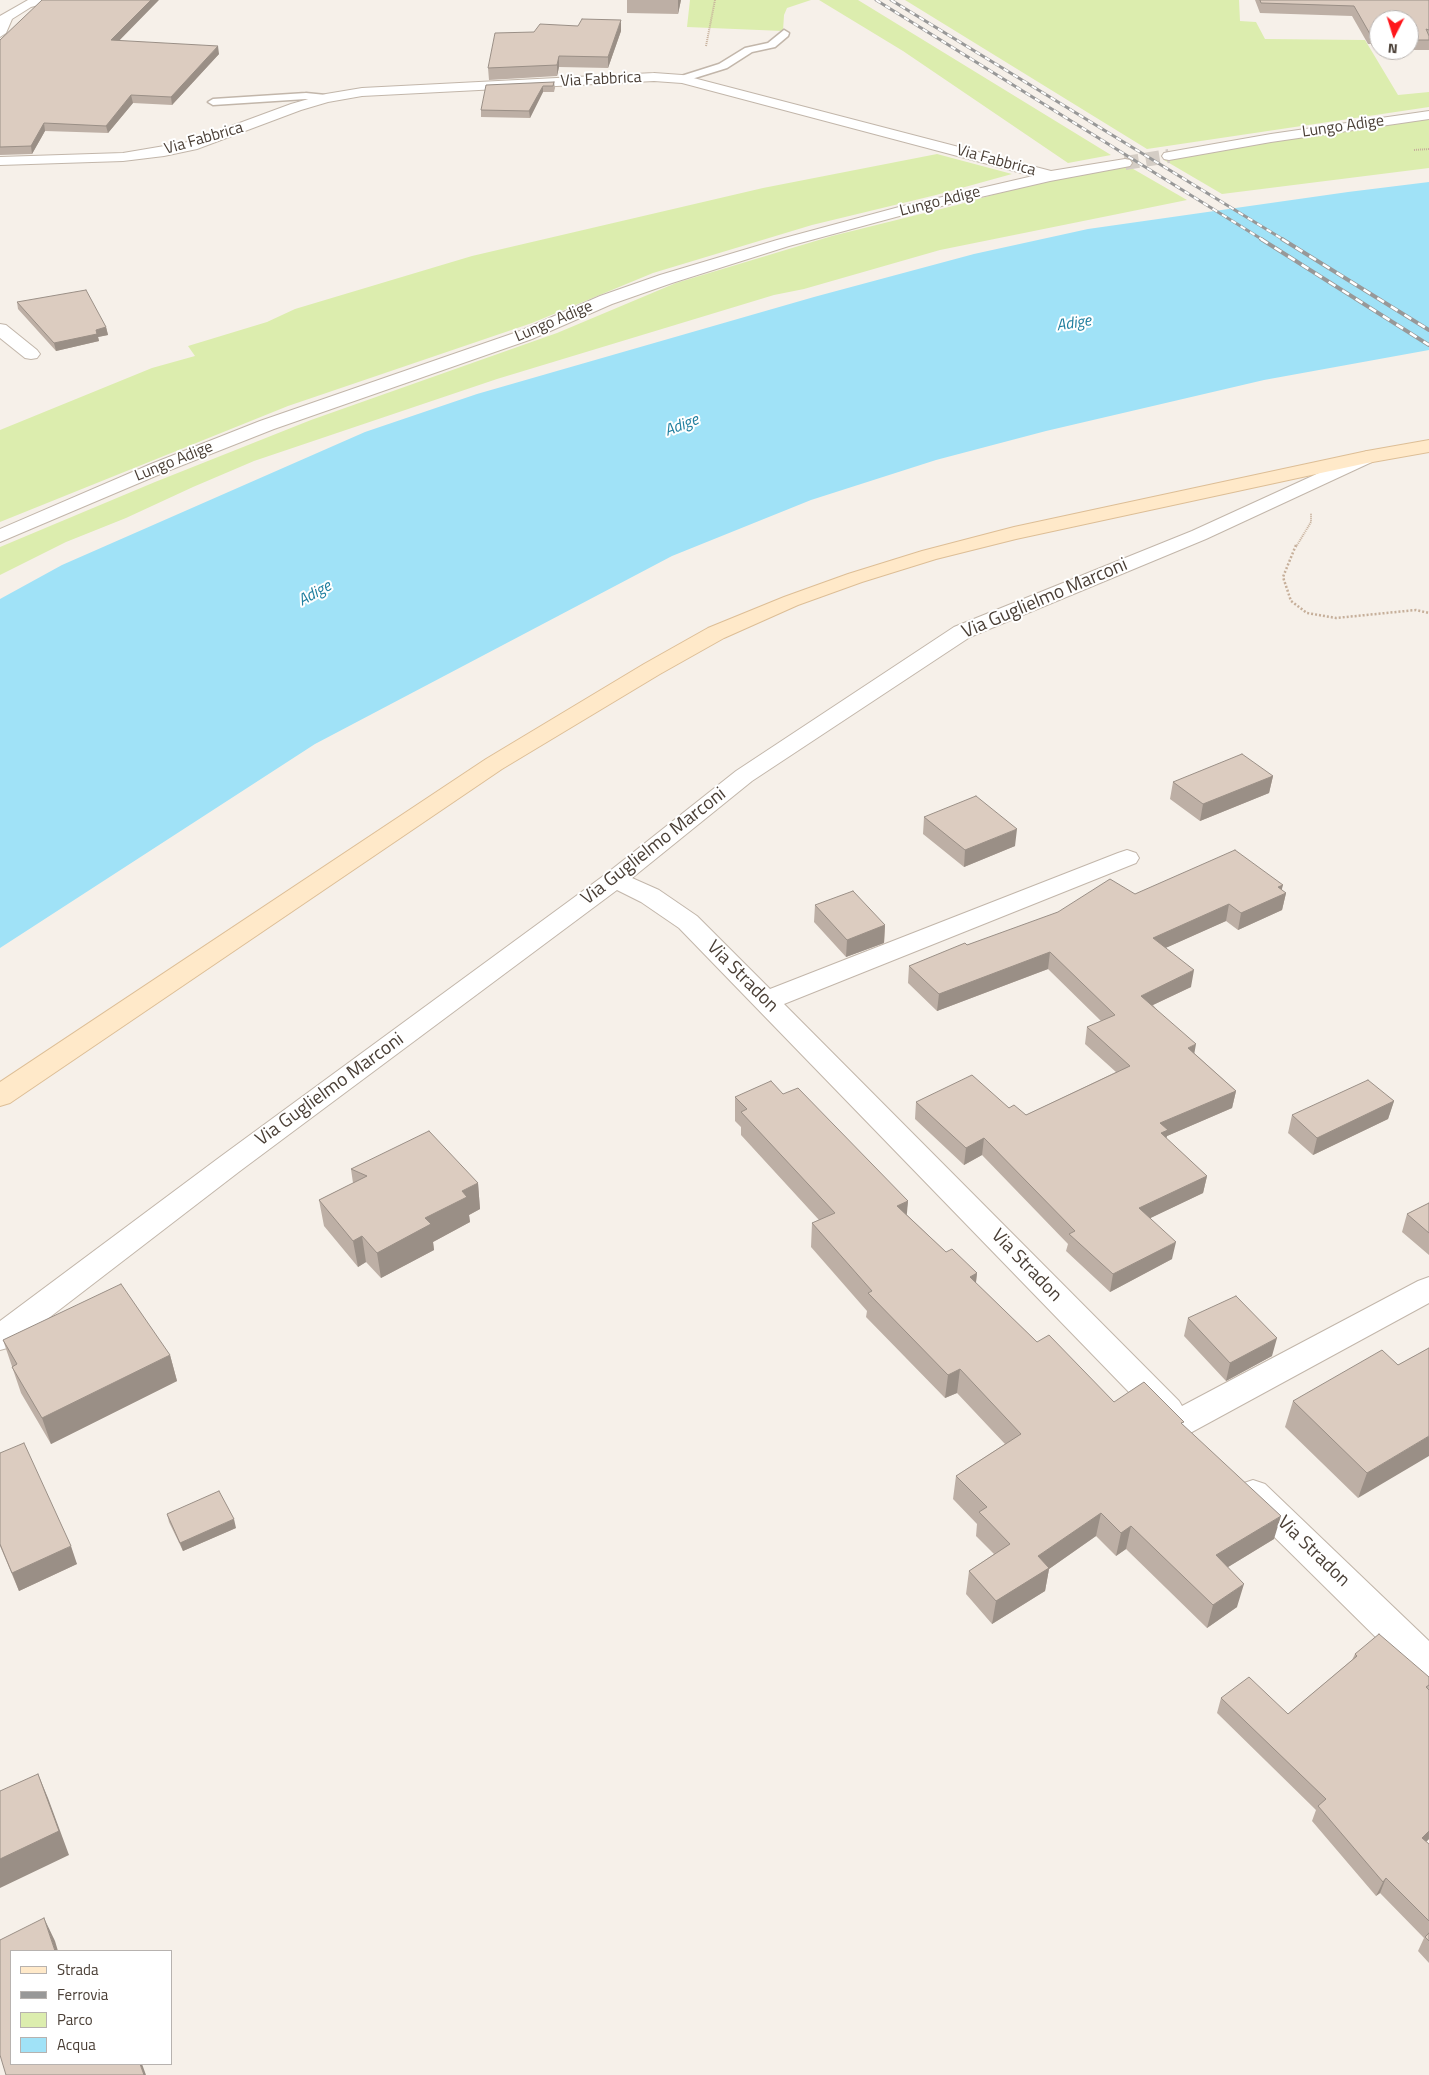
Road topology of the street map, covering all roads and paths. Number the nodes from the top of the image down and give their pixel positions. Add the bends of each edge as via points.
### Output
1 (42, 0) edge
2 (715, 0) edge
3 (2, 20) edge
4 (0, 33) edge
5 (784, 33) dead end
6 (700, 72) junction
7 (682, 79) junction
8 (326, 98) junction
9 (213, 102) dead end
10 (1429, 115) edge
11 (1429, 149) edge
12 (1414, 150) dead end
13 (1169, 156) tunnel mouth
14 (0, 161) edge
15 (1125, 163) tunnel mouth
16 (1050, 176) junction
17 (0, 329) edge
18 (31, 354) dead end
19 (1429, 446) edge
20 (1367, 457) junction
21 (1306, 485) junction
22 (0, 536) edge
23 (1429, 613) edge
24 (1127, 858) dead end
25 (615, 880) junction
26 (766, 1001) junction
27 (0, 1096) edge
28 (1429, 1289) edge
29 (0, 1338) edge
30 (1230, 1472) edge
31 (1429, 1665) edge

1 - 3 street via 15,10
2 - 6 path
3 - 4 street
5 - 6 lane via 770,45 749,50 723,66
6 - 7 lane
7 - 8 street, Via Fabbrica via 654,77 385,90
7 - 16 street, Via Fabbrica
8 - 9 lane via 306,96
8 - 14 street, Via Fabbrica via 192,146 164,152 123,157
10 - 13 street, Lungo Adige
11 - 12 path
15 - 16 street, Lungo Adige
16 - 22 street, Lungo Adige via 904,210 649,285 606,300 526,336 268,424
17 - 18 street
19 - 20 main road
20 - 21 street, Via Guglielmo Marconi
20 - 27 main road via 1102,512 929,555 791,601 716,633 494,764
21 - 23 path via 1312,522 1293,551 1282,576 1291,600 1307,613 1336,618 1416,610
21 - 25 street, Via Guglielmo Marconi via 1200,535 962,632 744,776
24 - 26 street
25 - 26 street, Via Stradon via 650,896 688,922
25 - 29 street, Via Guglielmo Marconi
26 - 28 street, Via Stradon via 1191,1434
30 - 31 street, Via Stradon

